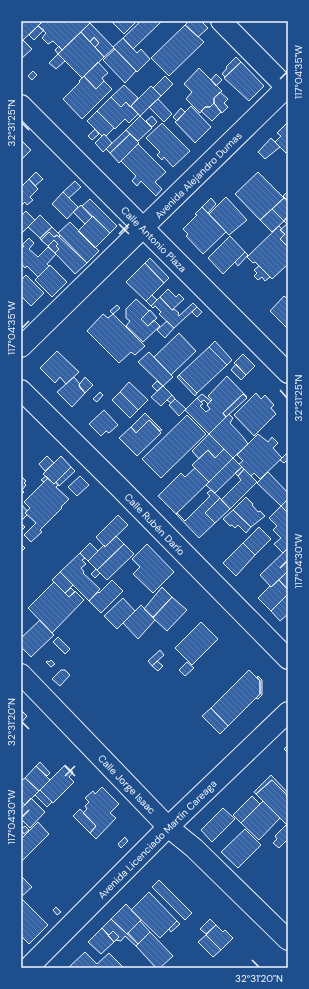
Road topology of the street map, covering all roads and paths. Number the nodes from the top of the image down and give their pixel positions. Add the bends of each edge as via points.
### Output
1 (221, 21) edge
2 (288, 87) edge
3 (21, 105) edge
4 (143, 229) junction
5 (21, 347) edge
6 (288, 373) edge
7 (21, 390) edge
8 (288, 659) edge
9 (21, 674) edge
10 (288, 712) edge
11 (168, 827) junction
12 (288, 940) edge
13 (21, 959) edge
14 (29, 968) edge

1 - 2 street
2 - 4 street, Avenida Alejandro Dumas
3 - 4 street, Calle Antonio Plaza
4 - 5 street, Avenida Alejandro Dumas
4 - 6 street, Calle Antonio Plaza
7 - 8 street, Calle Rubén Darío
9 - 11 street, Calle Jorge Isaac
10 - 11 street, Avenida Licenciado Martín Careaga
11 - 12 street, Calle Jorge Isaac via 194,848
11 - 14 street, Avenida Licenciado Martín Careaga
13 - 14 street

